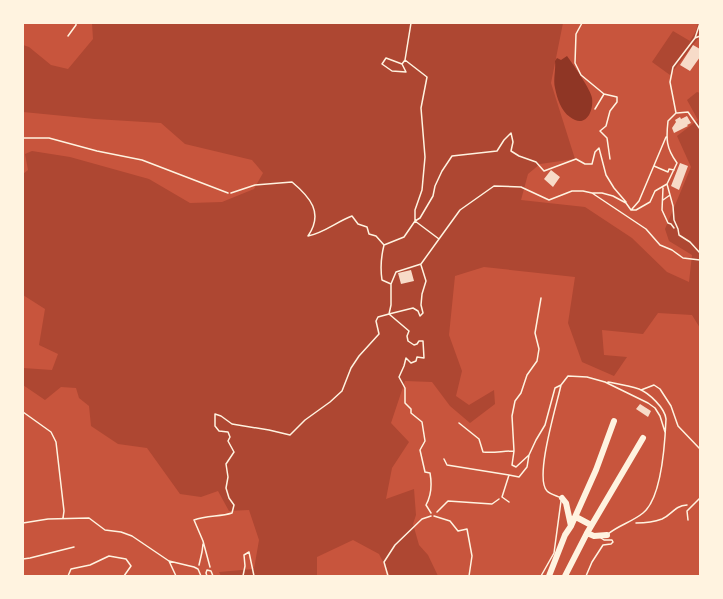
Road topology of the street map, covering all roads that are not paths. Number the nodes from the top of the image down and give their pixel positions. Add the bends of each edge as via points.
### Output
1 (23, 138) edge
2 (228, 193) road end
3 (540, 298) dead end
4 (605, 382) junction
5 (562, 385) junction
6 (641, 390) junction
7 (23, 412) edge
8 (614, 421) dead end
9 (458, 423) dead end
10 (666, 432) junction
11 (643, 438) dead end
12 (700, 449) edge
13 (514, 451) junction
14 (529, 455) junction
15 (444, 459) dead end
16 (509, 476) junction
17 (562, 498) junction
18 (700, 498) edge
19 (509, 502) dead end
20 (434, 516) road end
21 (576, 517) junction
22 (63, 518) junction
23 (688, 520) dead end
24 (23, 523) edge
25 (591, 525) junction
26 (571, 526) junction
27 (587, 533) junction
28 (607, 535) joint
29 (599, 537) junction
30 (74, 546) dead end
31 (23, 559) edge
32 (169, 561) junction
33 (176, 576) edge
34 (201, 576) edge
35 (207, 576) edge
36 (213, 576) edge
37 (243, 576) edge
38 (254, 576) edge
39 (469, 576) edge
40 (541, 576) edge
41 (549, 576) edge
42 (565, 576) edge
43 (586, 576) edge

1 - 2 lane via 49,138 142,160
3 - 13 lane via 535,333 539,349 536,361 515,401 512,416
4 - 5 lane via 587,377 568,376
4 - 6 lane
4 - 10 lane via 648,402 660,416
5 - 14 lane via 555,388 545,425
5 - 17 lane via 543,466 544,486
6 - 10 lane via 664,410
6 - 12 lane via 654,386 660,389 671,406 678,426
7 - 22 lane via 51,432 56,442
8 - 21 highway
9 - 13 lane via 479,439 483,452 496,454 501,451
10 - 28 lane via 659,482 649,507
11 - 25 highway
13 - 14 lane via 512,465 516,467
14 - 16 lane via 527,467 519,476
15 - 16 lane via 447,465
16 - 19 lane via 502,497
17 - 26 highway via 568,507
17 - 40 lane via 554,553
18 - 23 lane via 687,511
20 - 39 lane via 450,521 458,531 467,529 472,556
21 - 25 highway
21 - 26 highway
22 - 24 lane
22 - 32 lane via 89,518 105,530 132,536
25 - 27 highway
26 - 41 highway
27 - 29 highway
27 - 42 highway
28 - 29 highway
29 - 43 lane via 612,542 603,546
30 - 31 lane
32 - 33 lane
32 - 34 lane via 194,567
35 - 36 lane via 207,570 211,571
37 - 38 lane via 244,555 249,552

